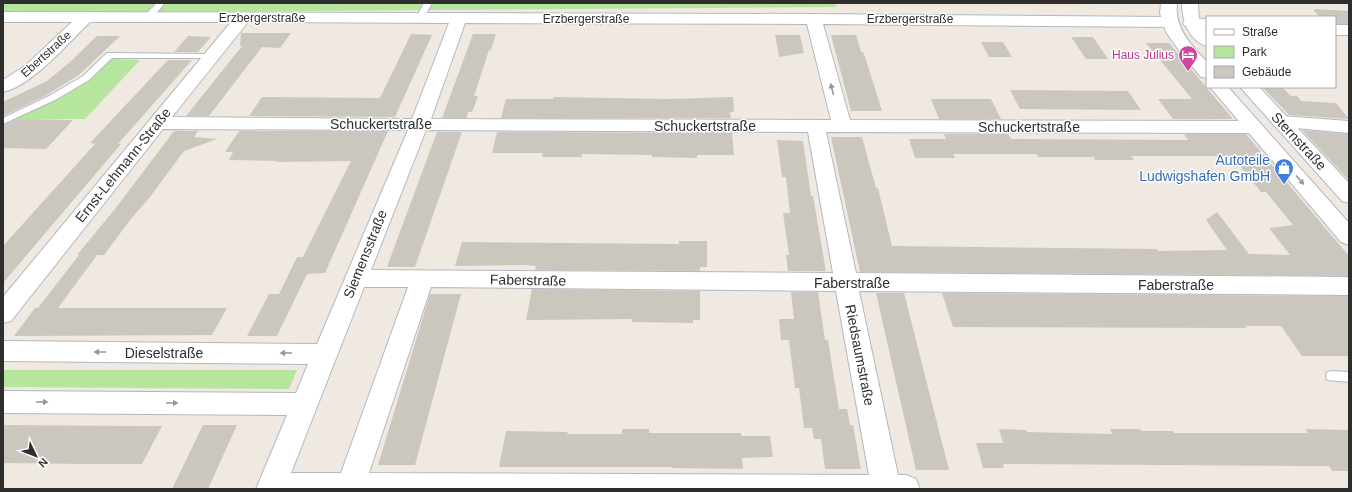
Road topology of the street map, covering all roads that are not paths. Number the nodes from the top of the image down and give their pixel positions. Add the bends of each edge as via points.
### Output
1 (161, 3) edge
2 (428, 3) edge
3 (1169, 3) edge
4 (1190, 3) edge
5 (86, 17) junction
6 (148, 17) junction
7 (244, 18) junction
8 (420, 18) junction
9 (460, 18) junction
10 (814, 19) junction
11 (1169, 22) junction
12 (6, 23) edge
13 (1191, 23) junction
14 (1206, 24) edge
15 (1336, 30) edge
16 (1349, 30) edge
17 (1206, 40) edge
18 (211, 56) junction
19 (1206, 71) edge
20 (3, 87) edge
21 (1220, 88) edge
22 (1250, 88) edge
23 (3, 121) edge
24 (1281, 122) junction
25 (156, 123) junction
26 (418, 124) junction
27 (816, 126) junction
28 (842, 126) junction
29 (1253, 127) junction
30 (1349, 127) edge
31 (1349, 196) edge
32 (1349, 237) edge
33 (356, 278) junction
34 (423, 278) junction
35 (846, 283) junction
36 (1349, 286) edge
37 (3, 314) edge
38 (3, 351) edge
39 (325, 354) junction
40 (1332, 376) dead end
41 (1349, 376) edge
42 (3, 402) edge
43 (304, 404) junction
44 (351, 485) junction
45 (270, 487) edge
46 (886, 489) edge
47 (906, 489) edge

1 - 6 lane
2 - 8 lane
3 - 11 street
4 - 13 street
5 - 6 street, Erzbergerstraße
5 - 12 street, Erzbergerstraße via 24,17
5 - 20 street, Ebertstraße via 31,70
6 - 7 street, Erzbergerstraße
7 - 8 street, Erzbergerstraße
7 - 18 street, Ernst-Lehmann-Straße
8 - 9 street, Erzbergerstraße
9 - 10 street, Erzbergerstraße
9 - 26 street, Siemensstraße
10 - 11 street, Erzbergerstraße
28 -> 10 street
11 - 13 street, Erzbergerstraße
11 - 19 street via 1179,40
13 - 14 street, Erzbergerstraße
13 - 17 street
15 - 16 street
18 - 23 lane via 110,56 86,78 54,97
18 - 25 street, Ernst-Lehmann-Straße
21 - 29 street, Sternstraße
22 - 24 street, Sternstraße
24 - 29 street, Schuckertstraße
24 - 30 street, Schuckertstraße
24 - 31 street, Sternstraße
25 - 26 street, Schuckertstraße
25 - 37 street, Ernst-Lehmann-Straße
26 - 27 street, Schuckertstraße
26 - 33 street, Siemensstraße
27 - 28 street, Schuckertstraße
27 - 35 street, Riedsaumstraße
28 - 29 street, Schuckertstraße
29 -> 32 street, Sternstraße
33 - 34 street, Faberstraße
33 - 39 street, Siemensstraße
34 - 35 street, Faberstraße
34 - 44 street
35 - 36 street, Faberstraße
35 - 46 street, Riedsaumstraße
39 -> 38 street, Dieselstraße
39 - 43 street, Siemensstraße
40 - 41 lane
42 -> 43 street
43 - 45 street, Siemensstraße
44 - 45 street
44 - 46 street
46 - 47 street

